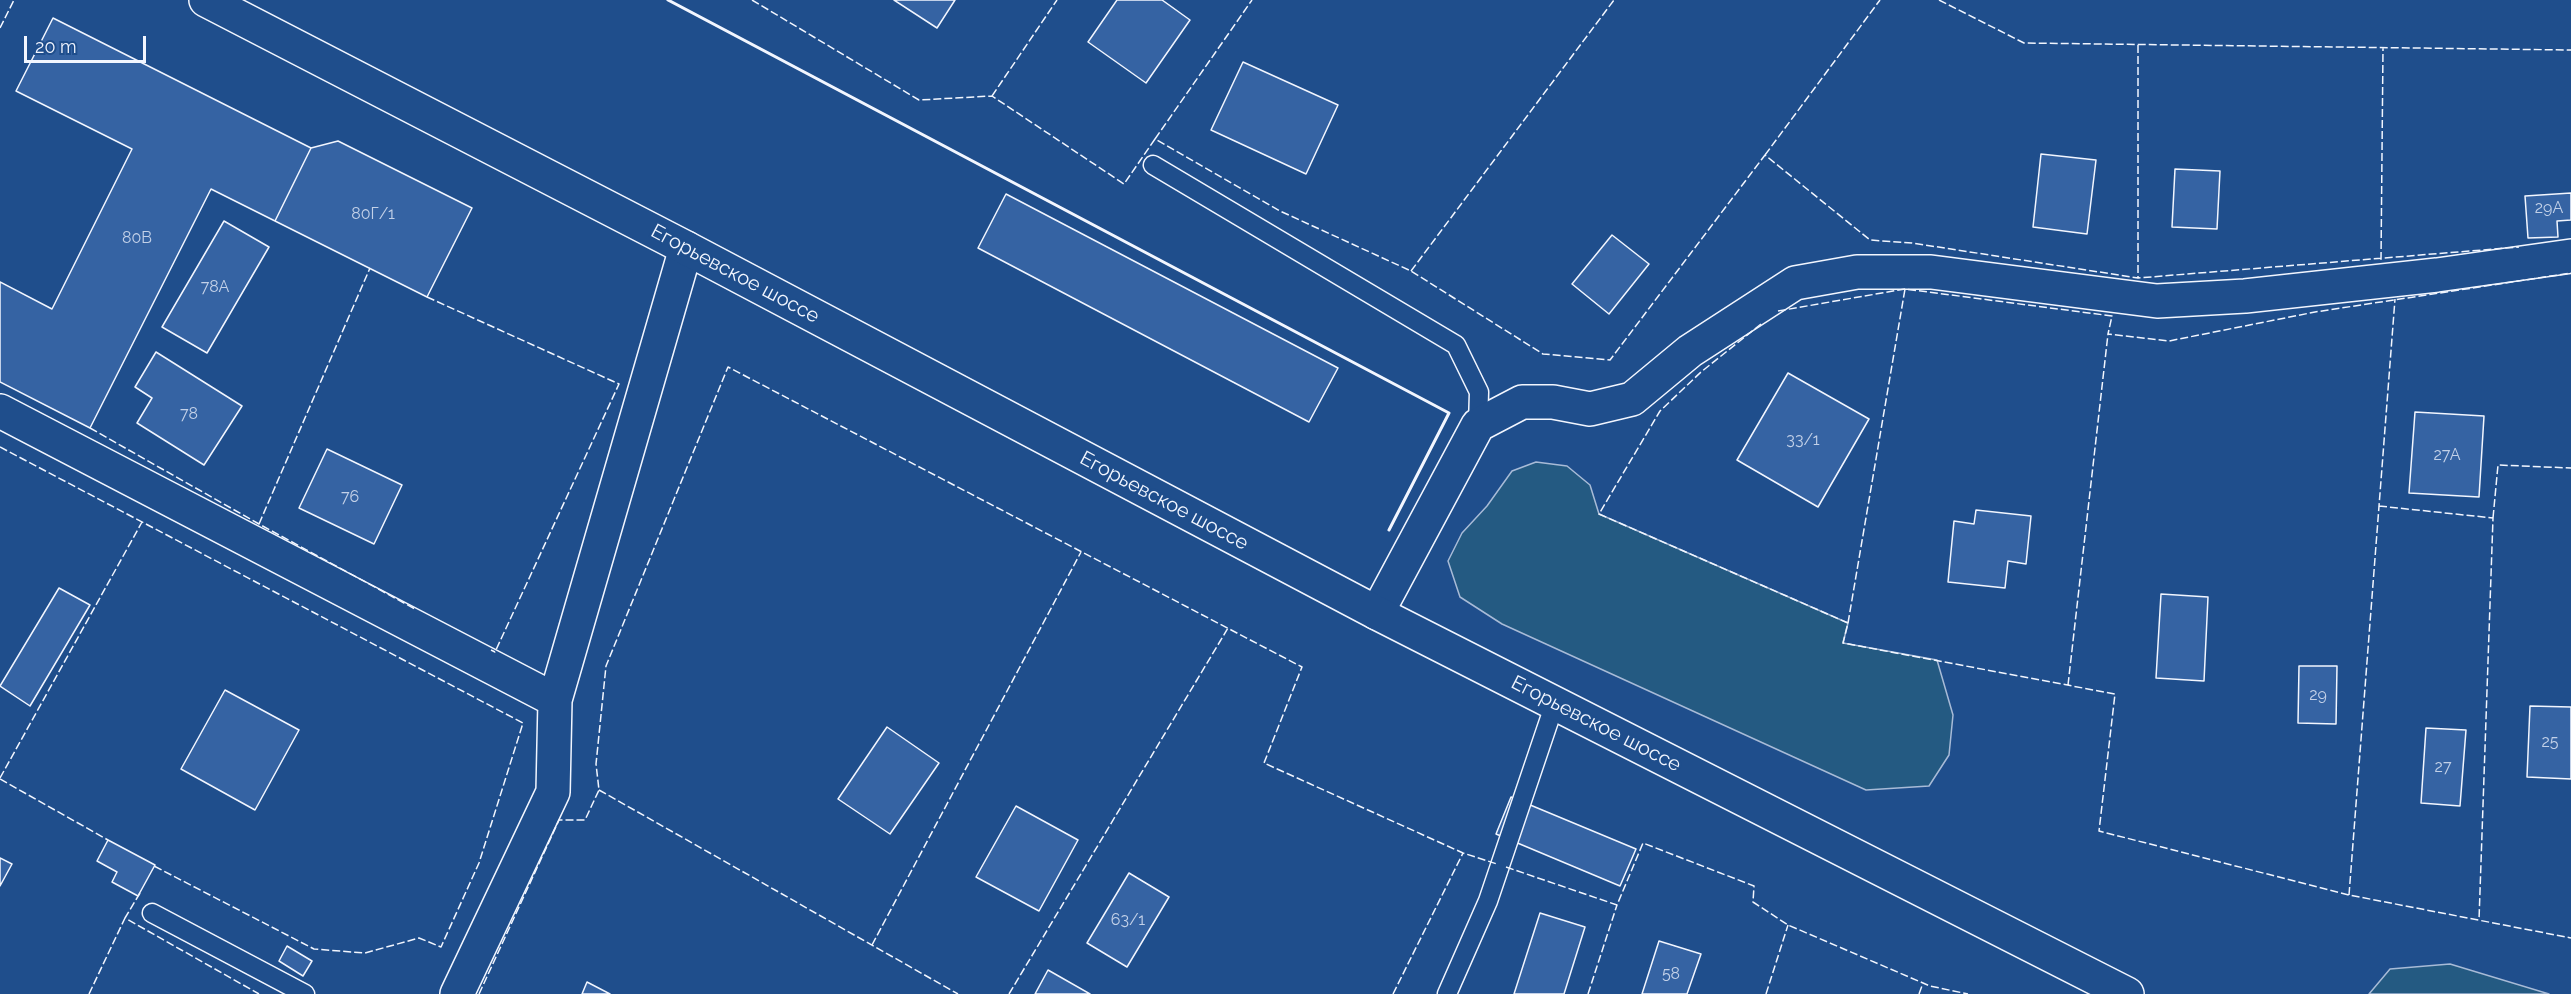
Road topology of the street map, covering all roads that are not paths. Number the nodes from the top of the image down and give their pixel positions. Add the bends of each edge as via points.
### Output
1 (206, 0) edge
2 (1153, 165) dead end
3 (686, 248) junction
4 (2571, 256) edge
5 (0, 411) edge
6 (1478, 425) junction
7 (1377, 613) junction
8 (555, 700) junction
9 (1556, 703) junction
10 (152, 913) dead end
11 (305, 994) edge
12 (457, 994) edge
13 (1447, 994) edge
14 (2127, 994) edge

1 - 3 street, Егорьевское шоссе
2 - 6 lane via 1456,345 1479,392
3 - 7 street, Егорьевское шоссе
3 - 8 street
4 - 6 street via 2245,297 2157,301 1931,272 1857,272 1795,283 1690,351 1632,399 1590,409 1553,402 1522,402
5 - 8 street
6 - 7 street
7 - 9 street, Егорьевское шоссе
8 - 12 street via 553,792
9 - 13 lane via 1488,901
9 - 14 street, Егорьевское шоссе
10 - 11 lane

